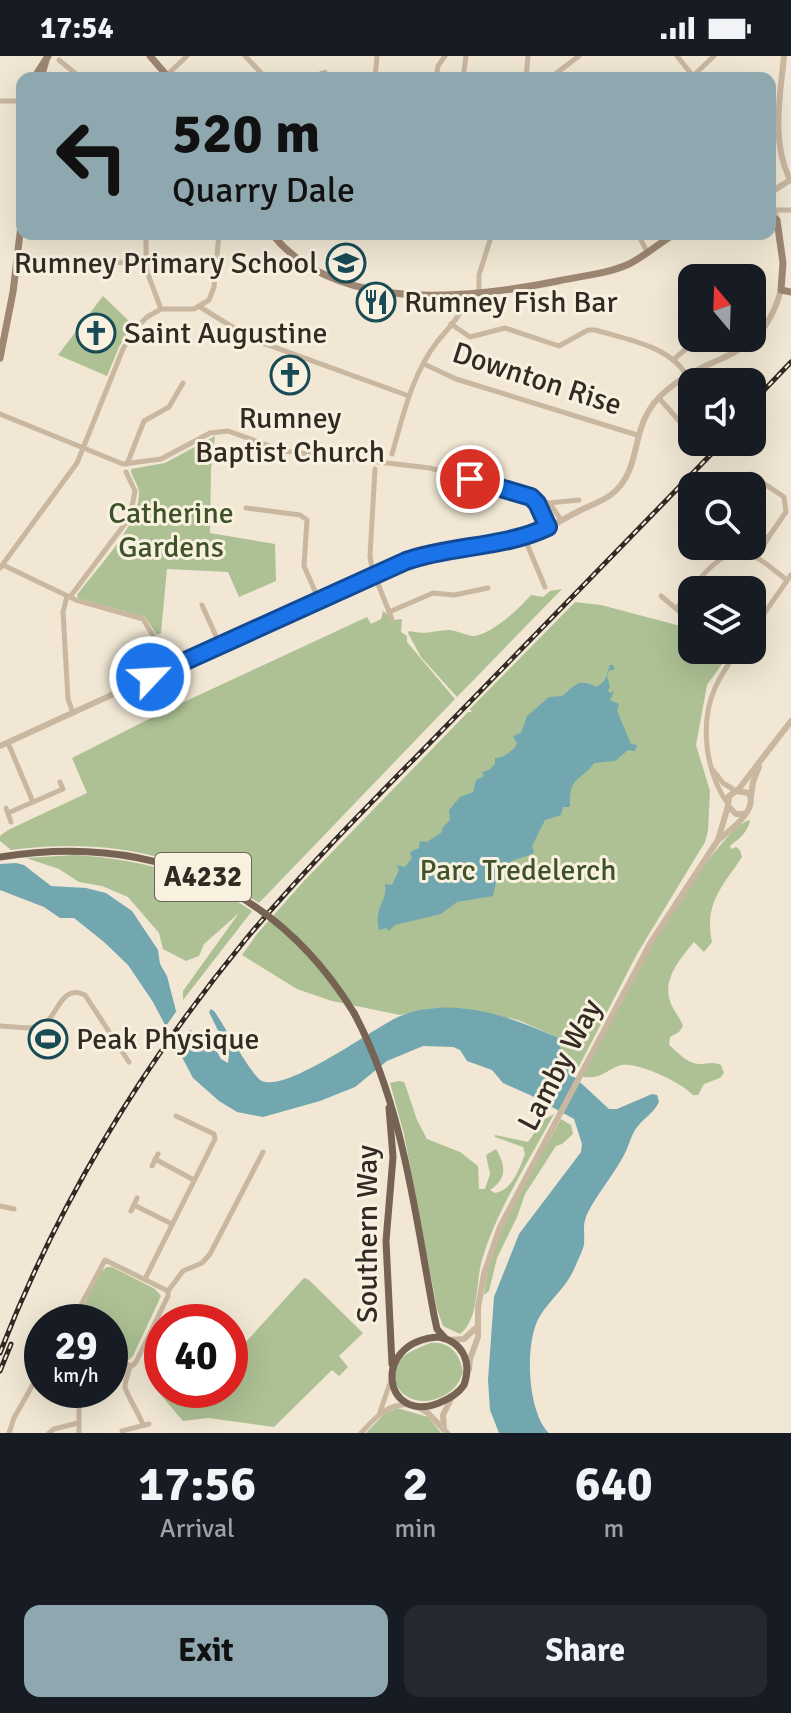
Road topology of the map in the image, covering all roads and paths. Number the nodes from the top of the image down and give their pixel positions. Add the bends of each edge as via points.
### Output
1 (150, 56) edge
2 (187, 56) edge
3 (245, 56) edge
4 (579, 56) edge
5 (714, 56) edge
6 (784, 56) edge
7 (59, 60) dead end
8 (74, 72) edge
9 (164, 72) edge
10 (173, 72) edge
11 (260, 72) edge
12 (558, 72) edge
13 (697, 72) edge
14 (776, 112) edge
15 (776, 134) edge
16 (790, 180) edge
17 (776, 222) edge
18 (19, 240) edge
19 (146, 240) edge
20 (218, 240) edge
21 (279, 240) edge
22 (490, 240) edge
23 (641, 240) edge
24 (666, 240) edge
25 (647, 252) junction
26 (92, 262) dead end
27 (787, 262) edge
28 (145, 263) junction
29 (781, 290) junction
30 (791, 292) edge
31 (479, 294) junction
32 (466, 295) junction
33 (200, 307) junction
34 (161, 309) junction
35 (451, 324) junction
36 (2, 342) edge
37 (682, 352) edge
38 (0, 358) edge
39 (673, 360) junction
40 (424, 364) junction
41 (680, 368) edge
42 (706, 368) edge
43 (183, 383) dead end
44 (678, 384) edge
45 (409, 396) junction
46 (659, 398) junction
47 (0, 414) edge
48 (678, 420) edge
49 (637, 435) junction
50 (83, 449) junction
51 (392, 454) dead end
52 (127, 464) junction
53 (375, 469) dead end
54 (126, 472) dead end
55 (766, 485) edge
56 (531, 497) junction
57 (579, 500) dead end
58 (549, 503) junction
59 (246, 508) dead end
60 (561, 520) junction
61 (548, 527) junction
62 (524, 537) junction
63 (768, 538) joint
64 (766, 542) edge
65 (718, 560) edge
66 (760, 560) edge
67 (1, 566) edge
68 (375, 574) junction
69 (789, 578) edge
70 (545, 587) dead end
71 (488, 588) dead end
72 (661, 596) dead end
73 (68, 597) junction
74 (319, 600) junction
75 (202, 605) dead end
76 (677, 608) joint
77 (766, 611) edge
78 (389, 612) junction
79 (392, 619) dead end
80 (220, 645) junction
81 (729, 664) edge
82 (172, 667) junction
83 (73, 713) junction
84 (791, 721) edge
85 (4, 744) edge
86 (760, 764) junction
87 (713, 770) junction
88 (60, 782) dead end
89 (737, 790) junction
90 (751, 797) junction
91 (33, 802) junction
92 (728, 805) junction
93 (744, 814) junction
94 (11, 822) dead end
95 (718, 840) junction
96 (0, 857) edge
97 (0, 1026) edge
98 (129, 1062) dead end
99 (389, 1104) junction
100 (176, 1116) dead end
101 (263, 1152) dead end
102 (152, 1166) dead end
103 (194, 1180) junction
104 (134, 1205) dead end
105 (0, 1206) edge
106 (14, 1209) dead end
107 (172, 1224) junction
108 (145, 1279) junction
109 (168, 1291) junction
110 (82, 1304) edge
111 (477, 1327) junction
112 (447, 1339) junction
113 (392, 1364) junction
114 (130, 1366) joint
115 (467, 1377) junction
116 (391, 1378) junction
117 (452, 1397) junction
118 (24, 1404) edge
119 (416, 1406) junction
120 (79, 1408) edge
121 (379, 1413) junction
122 (78, 1423) junction
123 (122, 1431) dead end
124 (445, 1431) edge
125 (9, 1433) edge
126 (49, 1433) edge
127 (81, 1433) edge
128 (361, 1433) edge

1 - 9 main road
2 - 10 street
3 - 11 street
4 - 12 street
5 - 13 street
6 - 14 street
7 - 8 street
15 - 16 street
17 - 27 main road
18 - 36 main road
19 - 28 street
20 - 33 street via 213,292
21 - 32 main road via 310,269 355,286
22 - 31 street
23 - 25 street
24 - 25 main road
25 - 31 main road via 604,271
26 - 28 street
27 - 29 main road
28 - 34 street
29 - 30 main road
29 - 42 street via 770,320 752,342
31 - 32 main road
32 - 35 street
33 - 34 street
33 - 45 street via 252,339
34 - 50 street via 126,342
35 - 39 street via 470,337 505,328 559,346 591,329
35 - 40 street
36 - 38 main road
37 - 39 street
39 - 41 street
40 - 45 street
40 - 49 street, Downton Rise via 456,379
43 - 52 street via 169,407 144,421
44 - 46 street
45 - 51 street
46 - 48 street
46 - 49 street
47 - 50 street
49 - 60 street via 618,489
50 - 52 street
50 - 67 street via 65,482
52 - 56 street via 161,459 223,431 284,451 430,468
53 - 68 street via 369,543
54 - 73 street via 135,491 130,517
55 - 63 street via 784,497 786,512
56 - 58 street
56 - 61 street
57 - 58 street
58 - 60 street
59 - 74 street via 307,520 304,566
60 - 61 street
61 - 62 street
62 - 68 street via 433,553
62 - 70 street
63 - 64 street
65 - 76 street
66 - 69 street
67 - 73 street
68 - 74 street
68 - 78 street
69 - 77 street
71 - 78 street via 433,593
72 - 76 street
73 - 82 street via 143,619
73 - 83 street via 63,612
74 - 80 street
75 - 80 street
78 - 79 street
80 - 82 street
81 - 87 street via 709,705 707,741
82 - 83 street
83 - 85 street
84 - 86 street
85 - 91 street
86 - 89 street
86 - 90 street
87 - 89 street
87 - 92 street
88 - 91 street via 63,789
89 - 90 street
89 - 92 street
90 - 93 street via 751,808
91 - 94 street via 7,811
92 - 93 street
92 - 95 street, Lamby Way
93 - 95 street, Lamby Way
95 - 111 street, Lamby Way via 651,942 493,1244
96 - 99 main road, Southern Way / A4232, bridge via 71,850 130,855 199,876 251,904 305,948 341,991 371,1045
97 - 98 street via 43,1026 68,993 80,993
99 - 112 main road, Southern Way / A4232 via 437,1329
99 - 113 main road, Southern Way / A4232 via 393,1167 386,1241
100 - 103 street via 214,1134
101 - 109 street via 210,1254 183,1271
102 - 103 street via 156,1157
103 - 107 street
104 - 107 street
105 - 106 street
107 - 108 street
108 - 109 street
108 - 110 street via 105,1260
109 - 114 street
111 - 112 street via 464,1339
111 - 115 street, Lamby Way
112 - 113 main road via 434,1337 410,1346
112 - 115 main road via 464,1354
113 - 116 main road
114 - 123 street via 125,1388 146,1425
115 - 117 main road
116 - 119 main road via 399,1396
116 - 121 street
117 - 119 main road via 427,1408
117 - 124 street via 443,1415
118 - 125 street
119 - 121 street via 394,1405
119 - 124 street
120 - 122 street
121 - 128 street
122 - 126 street
122 - 127 street

